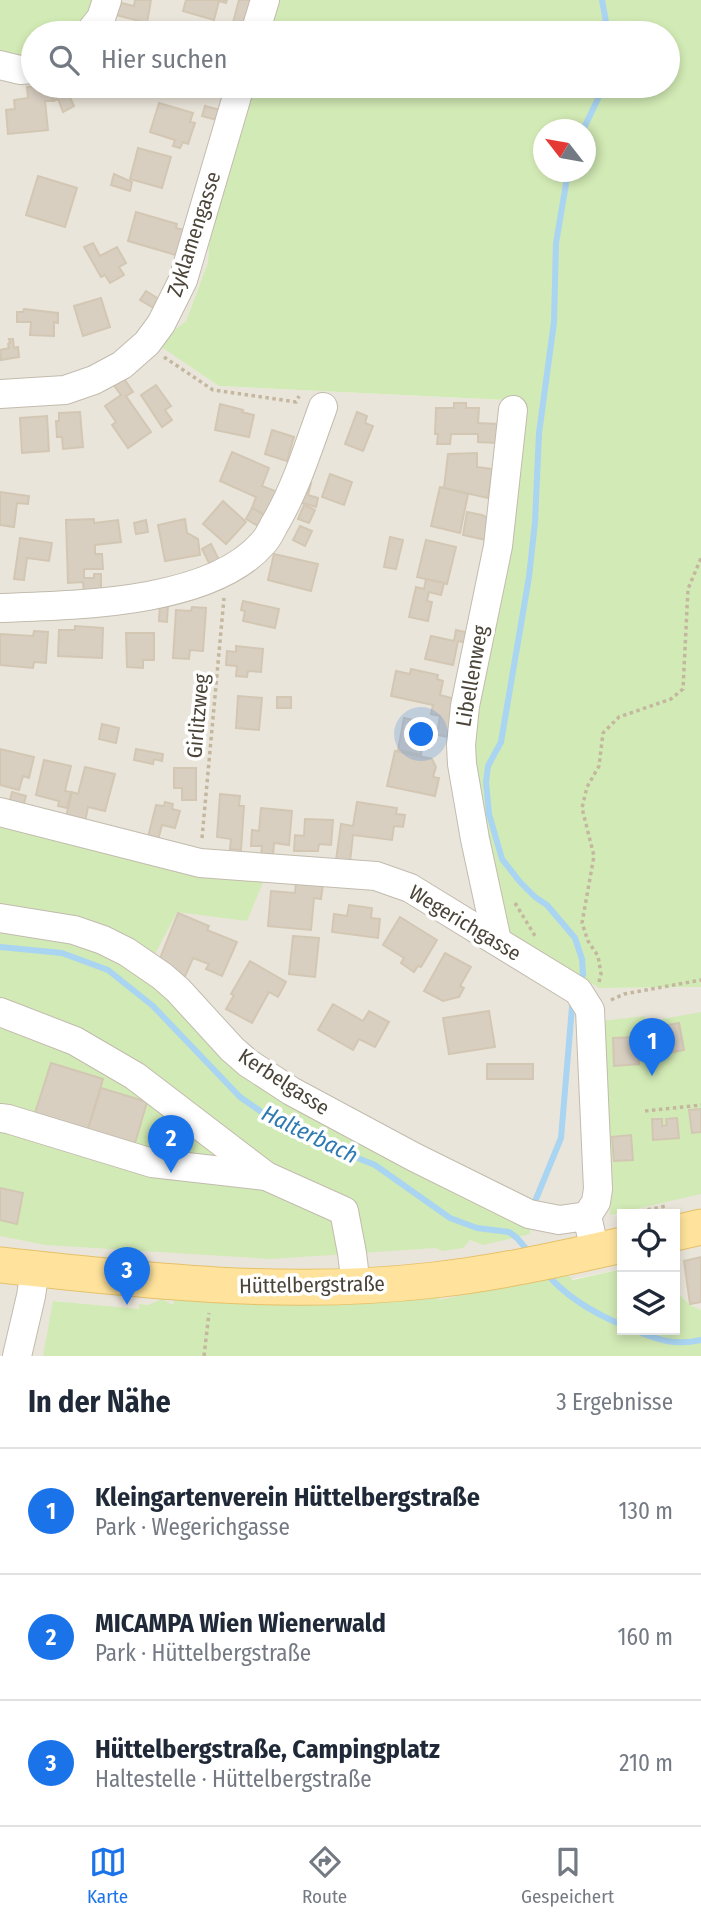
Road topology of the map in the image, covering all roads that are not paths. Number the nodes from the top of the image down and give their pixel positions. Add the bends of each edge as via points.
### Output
1 (107, 0) edge
2 (265, 0) edge
3 (99, 21) edge
4 (259, 21) edge
5 (0, 65) edge
6 (21, 70) edge
7 (236, 98) edge
8 (0, 394) edge
9 (311, 402) road end
10 (513, 410) dead end
11 (0, 608) edge
12 (0, 812) edge
13 (0, 918) edge
14 (497, 941) junction
15 (0, 1012) edge
16 (0, 1118) edge
17 (266, 1176) junction
18 (587, 1216) junction
19 (701, 1227) edge
20 (680, 1232) edge
21 (609, 1248) edge
22 (0, 1265) edge
23 (35, 1269) junction
24 (356, 1286) junction
25 (17, 1356) edge

1 - 3 street
2 - 4 street
5 - 6 street
7 - 8 street, Zyklamengasse via 183,280 147,343 122,365 94,380 65,390
9 - 11 street via 300,471 265,541 247,559 197,583 133,598
10 - 14 street, Libellenweg via 498,546 461,745
12 - 14 street, Wegerichgasse via 200,863 376,876 410,888
13 - 18 street, Kerbelgasse via 74,930 127,952 178,990 232,1049 291,1091 530,1214 559,1220
14 - 18 street, Wegerichgasse via 578,991 590,1010 598,1189
15 - 17 street via 75,1041 135,1076
16 - 17 street via 152,1163
17 - 24 street via 344,1211
18 - 21 street
19 - 20 main road
21 - 24 main road, Hüttelbergstraße via 482,1274
22 - 23 main road, Hüttelbergstraße
23 - 24 main road, Hüttelbergstraße via 212,1286
23 - 25 street

